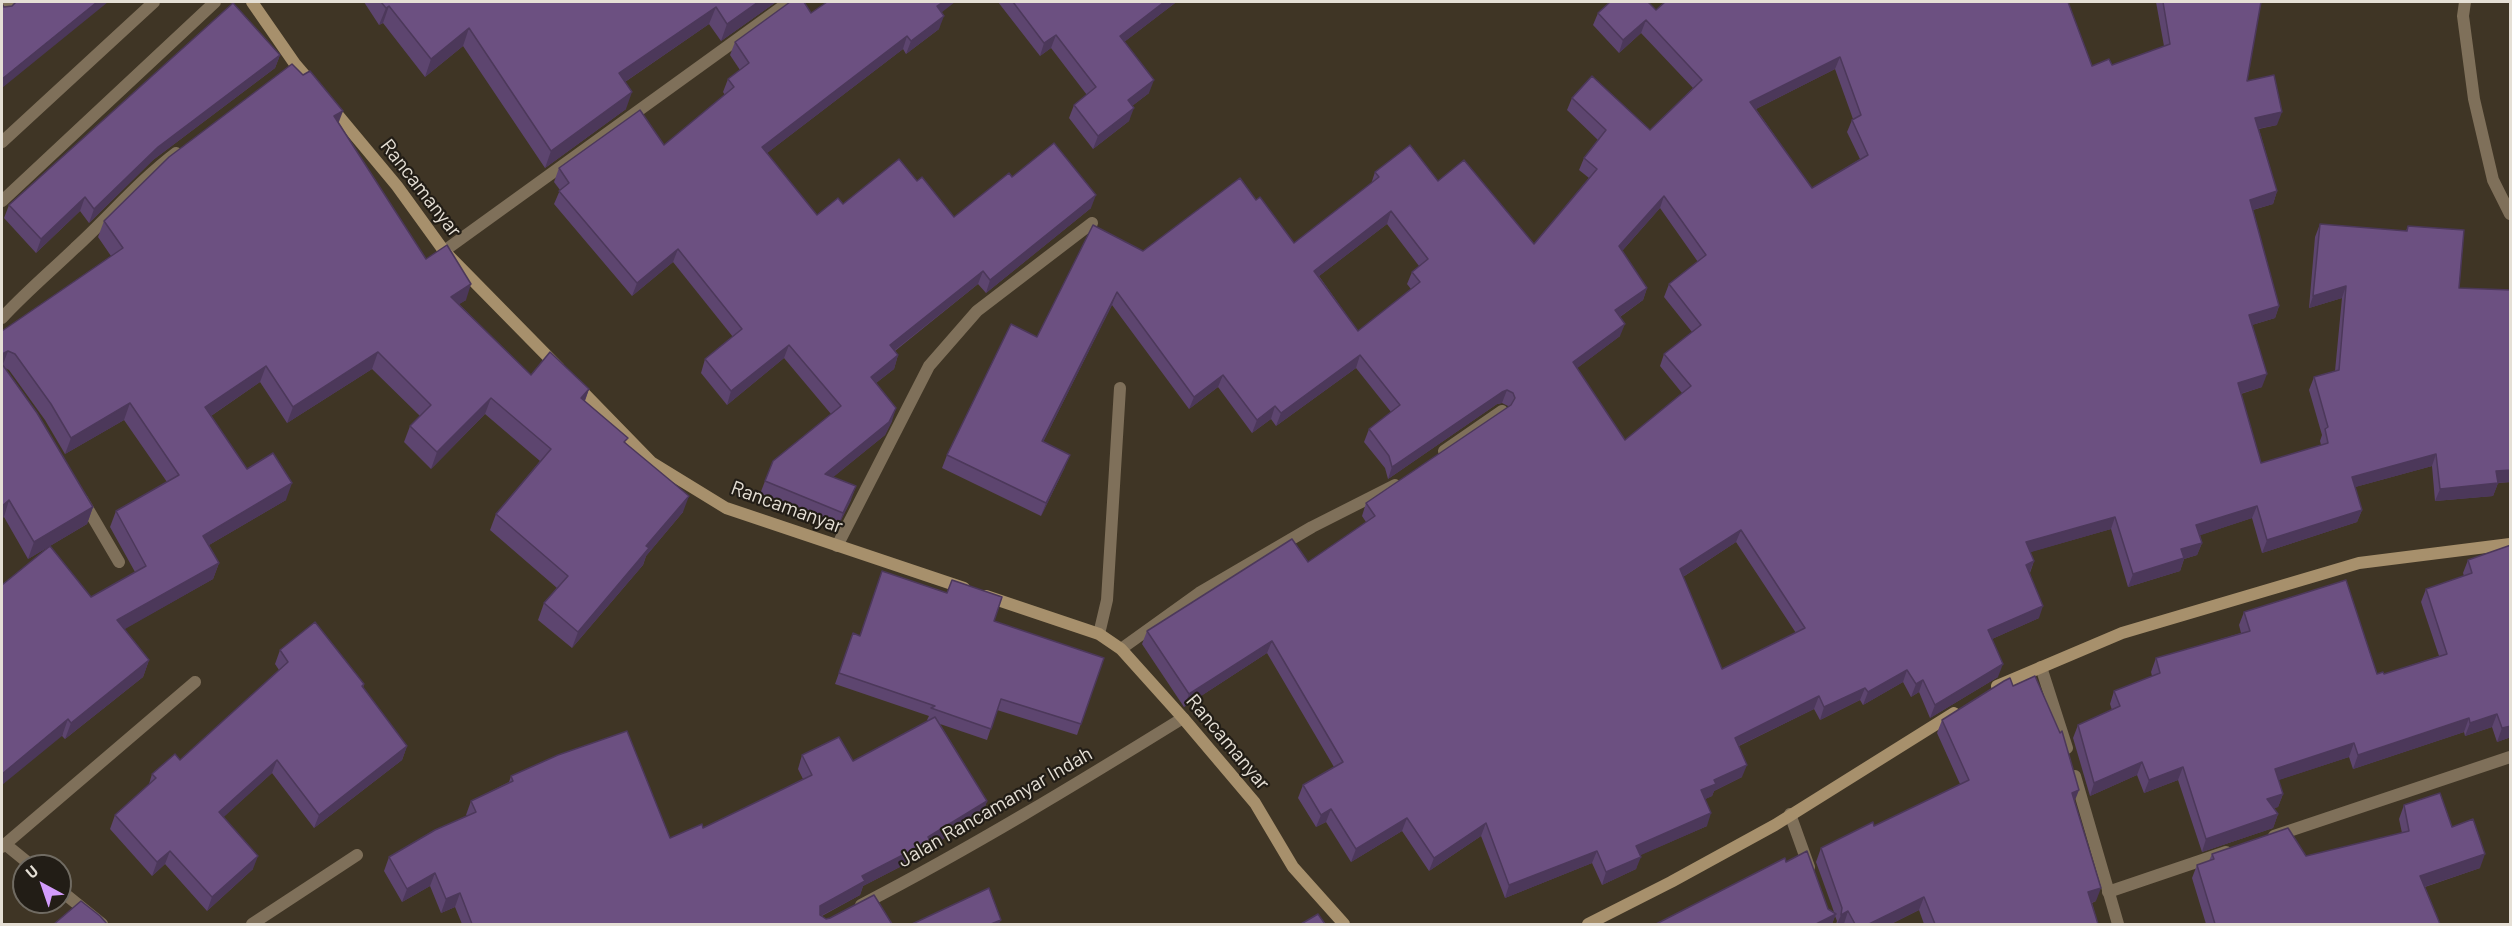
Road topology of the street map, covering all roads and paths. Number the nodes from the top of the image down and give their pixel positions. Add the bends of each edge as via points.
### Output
1 (13, 2) edge
2 (154, 2) edge
3 (215, 2) edge
4 (252, 2) edge
5 (789, 2) edge
6 (2465, 2) edge
7 (2, 12) edge
8 (2, 141) edge
9 (186, 146) edge
10 (2, 201) edge
11 (2511, 214) edge
12 (1092, 223) edge
13 (444, 251) junction
14 (2, 318) edge
15 (1120, 388) dead end
16 (1502, 411) edge
17 (1435, 457) edge
18 (1406, 477) edge
19 (73, 484) edge
20 (2511, 544) edge
21 (837, 546) junction
22 (119, 562) dead end
23 (1099, 634) junction
24 (1121, 649) junction
25 (2041, 667) junction
26 (195, 682) dead end
27 (1985, 693) edge
28 (1966, 705) edge
29 (1183, 718) junction
30 (2511, 757) edge
31 (1790, 814) junction
32 (2264, 840) edge
33 (3, 845) edge
34 (2242, 847) edge
35 (15, 854) edge
36 (357, 855) dead end
37 (1813, 878) edge
38 (2108, 892) junction
39 (72, 900) edge
40 (854, 908) edge
41 (102, 924) edge
42 (252, 924) edge
43 (1344, 924) edge
44 (1588, 924) edge
45 (2118, 924) edge

1 - 7 street
2 - 8 street
3 - 10 street
4 - 13 street, Rancamanyar via 291,68 397,186
5 - 13 street
6 - 11 street via 2463,16 2474,99 2493,180
9 - 14 street via 158,166
12 - 21 street via 977,311 929,366
13 - 21 street, Rancamanyar via 651,462 726,508
15 - 23 street via 1107,600
16 - 17 street
18 - 24 street via 1199,593
19 - 22 street
20 - 25 street via 2359,563 2122,633
21 - 23 street, Rancamanyar
23 - 24 street, Rancamanyar
24 - 29 street, Rancamanyar
25 - 27 street
25 - 38 street
26 - 33 street
28 - 31 street
29 - 40 street, Jalan Rancamanyar Indah via 928,870
29 - 43 street, Rancamanyar via 1255,803 1293,867
30 - 32 street
31 - 37 street
31 - 44 street
33 - 35 street
34 - 38 street
36 - 42 street
38 - 45 street
39 - 41 street

